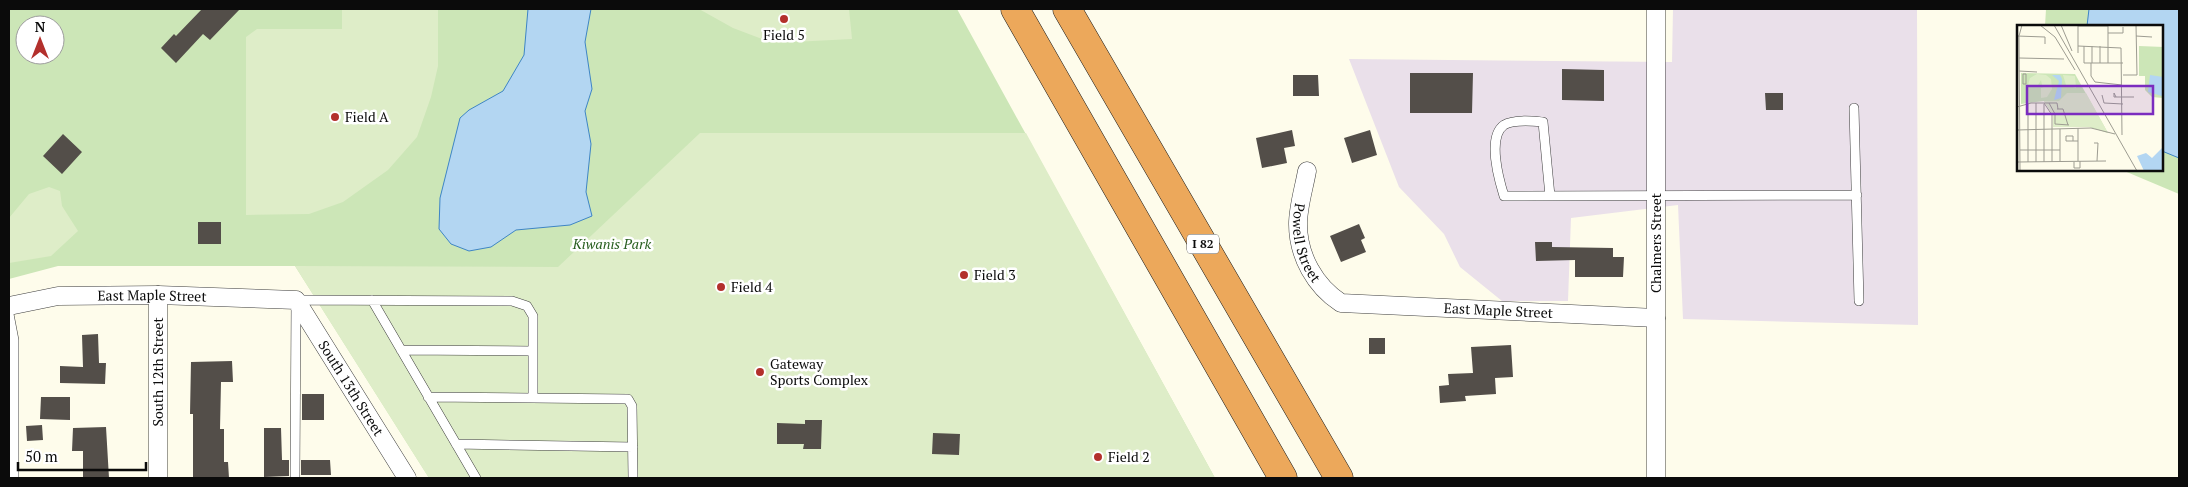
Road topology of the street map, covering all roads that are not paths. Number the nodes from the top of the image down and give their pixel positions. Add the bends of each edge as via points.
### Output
1 (1002, 9) edge
2 (1015, 9) edge
3 (1067, 9) edge
4 (1656, 9) edge
5 (1854, 108) dead end
6 (1307, 171) dead end
7 (1656, 195) junction
8 (1857, 195) junction
9 (1550, 196) junction
10 (1136, 220) junction
11 (158, 295) junction
12 (296, 300) junction
13 (372, 300) junction
14 (1859, 301) dead end
15 (1341, 303) joint
16 (9, 306) edge
17 (9, 314) edge
18 (1656, 318) junction
19 (401, 350) junction
20 (533, 352) junction
21 (428, 397) junction
22 (533, 397) junction
23 (11, 432) edge
24 (456, 444) junction
25 (633, 447) junction
26 (14, 478) edge
27 (158, 478) edge
28 (295, 478) edge
29 (407, 478) edge
30 (476, 478) edge
31 (633, 478) edge
32 (1283, 478) edge
33 (1339, 478) edge
34 (1656, 478) edge

1 - 10 highway
2 - 10 highway
3 - 33 highway, I 82
4 - 7 street, Chalmers Street
5 - 8 lane
6 - 15 street, Powell Street via 1298,224 1303,254 1315,280
7 - 8 lane
7 - 9 lane
7 - 18 street, Chalmers Street
8 - 14 lane
9 - 9 lane via 1504,196 1498,175 1496,143 1504,125 1543,122
10 - 32 highway
11 - 12 street, East Maple Street
11 - 16 street, East Maple Street via 58,296
11 - 27 street, South 12th Street
12 - 13 lane
12 - 28 lane
12 - 29 street, South 13th Street
13 - 19 lane
13 - 20 lane via 512,302 527,306 532,316
15 - 18 street, East Maple Street
17 - 23 lane via 14,340
18 - 34 street, Chalmers Street
19 - 20 lane
19 - 21 lane
20 - 22 lane
21 - 22 lane
21 - 24 lane
22 - 25 lane via 628,400 632,406
23 - 26 lane
24 - 25 lane
24 - 30 lane
25 - 31 lane

